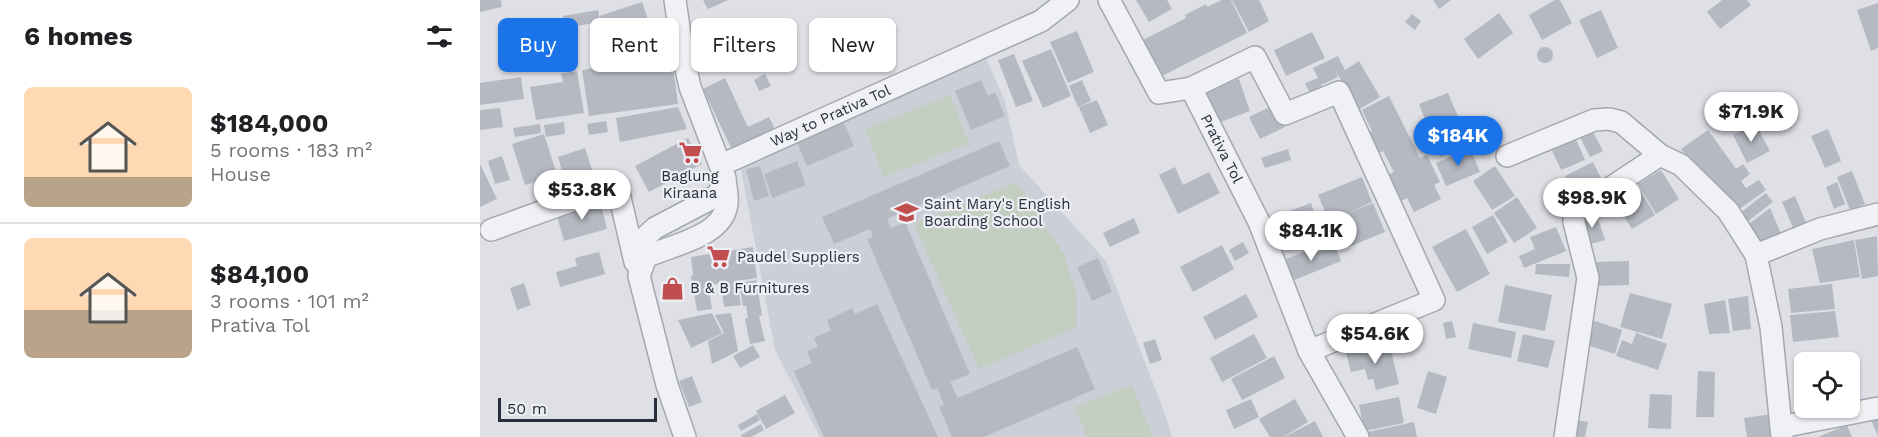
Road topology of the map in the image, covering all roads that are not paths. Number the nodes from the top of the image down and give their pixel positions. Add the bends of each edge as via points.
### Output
1 (675, 0) edge
2 (1068, 0) edge
3 (1109, 0) edge
4 (1191, 88) junction
5 (1660, 155) junction
6 (1507, 156) dead end
7 (723, 172) junction
8 (1878, 214) edge
9 (491, 231) dead end
10 (1756, 255) junction
11 (639, 276) junction
12 (1309, 351) junction
13 (1878, 408) edge
14 (1781, 432) edge
15 (685, 437) edge
16 (1358, 437) edge
17 (1565, 437) edge

1 - 7 street via 690,87
2 - 7 street, Way to Prativa Tol via 1041,21
3 - 4 street via 1159,93
4 - 12 street, Prativa Tol via 1259,222
4 - 12 street via 1255,57 1285,114 1339,92 1434,300
5 - 6 street via 1622,122 1610,119 1594,120
5 - 10 street via 1681,165 1728,210
5 - 17 street via 1574,212 1588,278
7 - 11 street via 718,195 655,228 642,240
8 - 10 street via 1820,229
9 - 11 street via 610,187 618,189
10 - 14 street via 1771,327
11 - 15 street via 667,385
12 - 16 street, Prativa Tol
13 - 14 street

